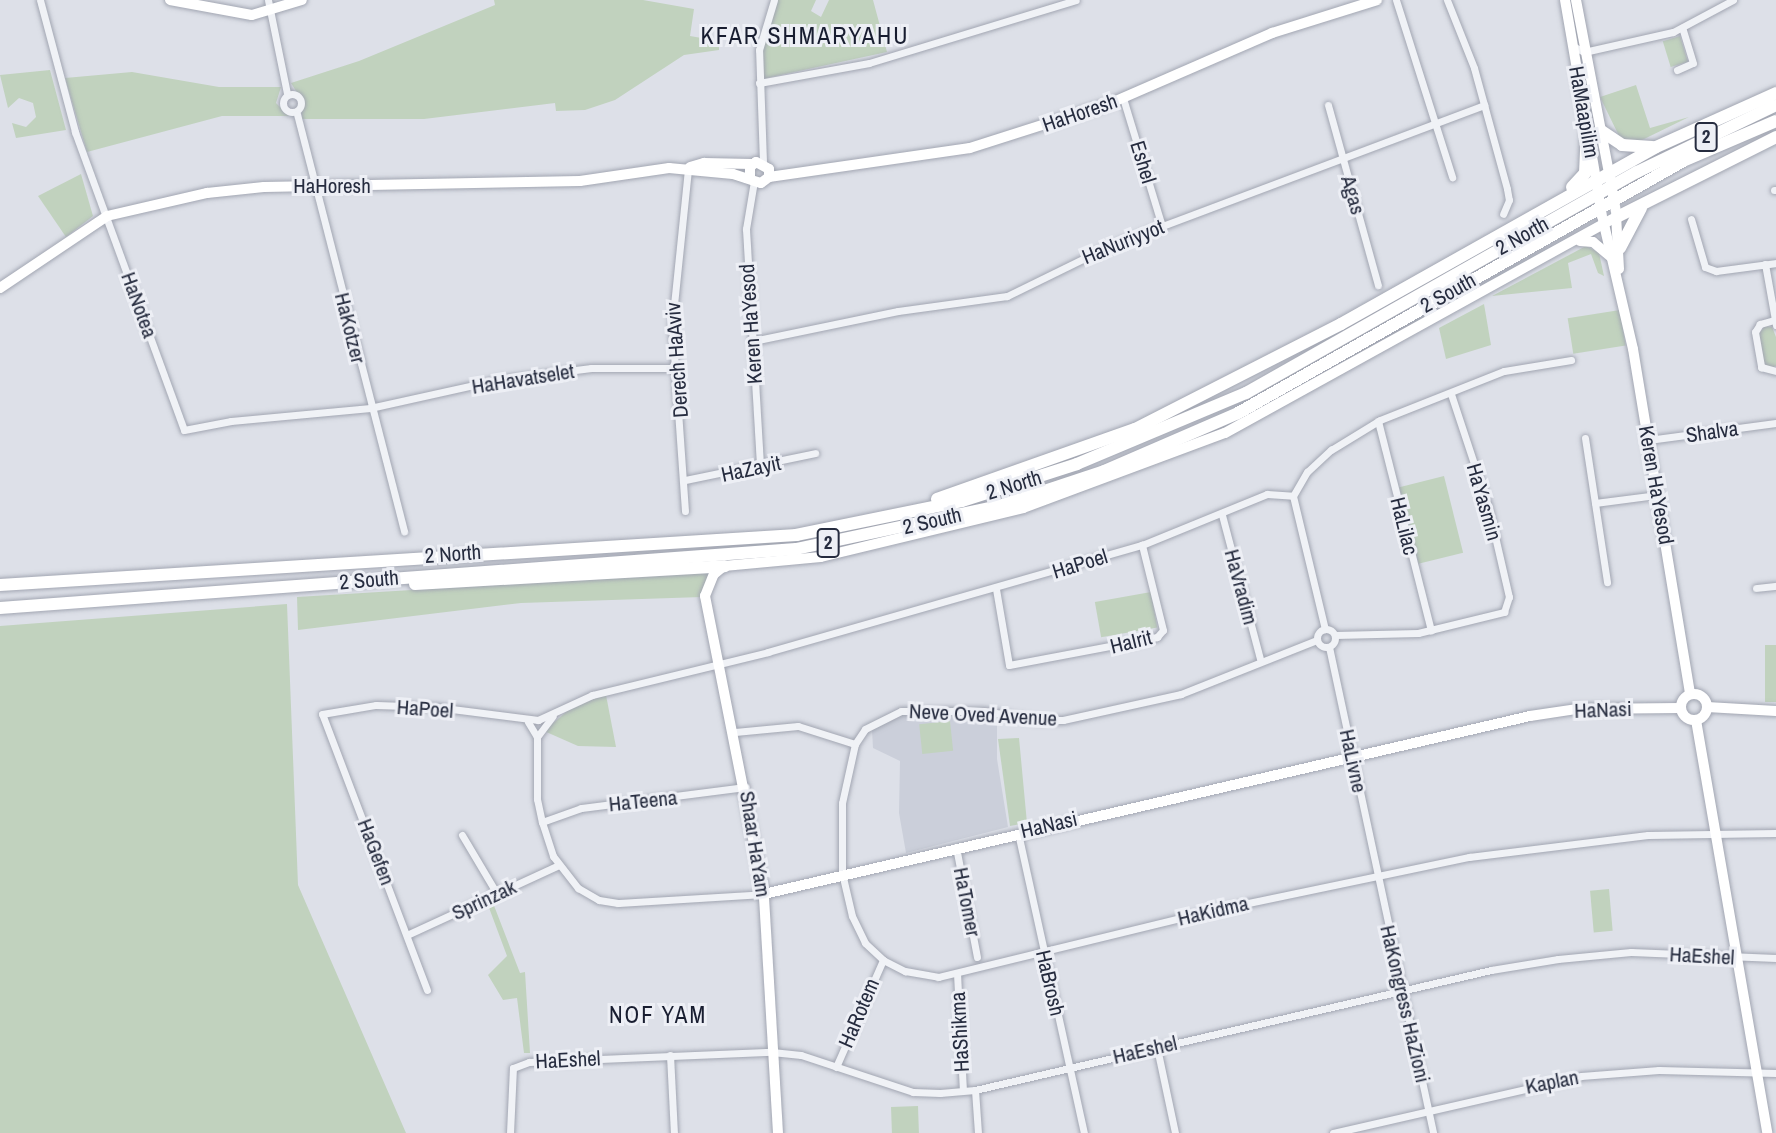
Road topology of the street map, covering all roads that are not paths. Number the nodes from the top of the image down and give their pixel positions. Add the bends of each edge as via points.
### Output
1 (40, 0) edge
2 (170, 0) edge
3 (268, 0) edge
4 (302, 0) edge
5 (774, 0) edge
6 (1076, 0) edge
7 (1377, 0) edge
8 (1395, 0) edge
9 (1447, 0) edge
10 (1565, 0) edge
11 (1576, 0) edge
12 (1733, 0) edge
13 (271, 12) junction
14 (1682, 28) junction
15 (1573, 46) junction
16 (1584, 52) junction
17 (1677, 70) dead end
18 (759, 83) junction
19 (288, 89) junction
20 (1776, 93) edge
21 (1123, 98) junction
22 (1328, 105) dead end
23 (1484, 105) junction
24 (1776, 105) edge
25 (295, 114) junction
26 (1776, 121) edge
27 (1435, 123) junction
28 (1593, 130) junction
29 (1776, 137) edge
30 (1656, 147) junction
31 (1343, 158) junction
32 (764, 162) junction
33 (752, 164) junction
34 (688, 168) junction
35 (1609, 175) junction
36 (769, 177) junction
37 (1452, 177) dead end
38 (752, 179) junction
39 (1596, 182) junction
40 (314, 186) junction
41 (1559, 200) junction
42 (1646, 202) junction
43 (1616, 214) junction
44 (1503, 215) dead end
45 (107, 216) junction
46 (1691, 219) dead end
47 (1603, 221) junction
48 (1162, 226) junction
49 (1572, 242) junction
50 (1616, 253) junction
51 (1776, 263) edge
52 (1765, 264) junction
53 (1378, 285) dead end
54 (0, 288) edge
55 (1775, 322) edge
56 (753, 341) junction
57 (1571, 360) dead end
58 (677, 369) junction
59 (1776, 371) edge
60 (1451, 394) junction
61 (370, 408) junction
62 (1378, 421) junction
63 (1776, 423) edge
64 (1585, 438) dead end
65 (1648, 440) junction
66 (815, 453) dead end
67 (760, 467) junction
68 (685, 480) junction
69 (1657, 495) junction
70 (1293, 496) junction
71 (1595, 503) junction
72 (685, 510) dead end
73 (1222, 515) junction
74 (882, 517) junction
75 (404, 532) dead end
76 (1142, 545) junction
77 (724, 566) junction
78 (1607, 582) dead end
79 (0, 585) edge
80 (1776, 586) edge
81 (1756, 588) dead end
82 (996, 589) junction
83 (247, 590) junction
84 (0, 608) edge
85 (1325, 629) junction
86 (1430, 630) junction
87 (1335, 635) junction
88 (1317, 640) junction
89 (1329, 647) junction
90 (1259, 659) junction
91 (720, 665) junction
92 (1690, 694) junction
93 (1707, 707) junction
94 (1681, 708) junction
95 (1776, 711) edge
96 (556, 713) junction
97 (322, 714) joint
98 (1696, 720) junction
99 (528, 722) junction
100 (735, 732) junction
101 (537, 737) junction
102 (855, 744) junction
103 (1353, 757) junction
104 (746, 787) junction
105 (542, 822) junction
106 (1018, 832) junction
107 (1718, 832) junction
108 (1776, 833) edge
109 (462, 835) dead end
110 (956, 846) junction
111 (559, 865) junction
112 (842, 873) junction
113 (1376, 876) junction
114 (497, 894) junction
115 (764, 894) junction
116 (409, 934) junction
117 (1043, 951) junction
118 (977, 957) dead end
119 (1739, 958) junction
120 (1776, 958) edge
121 (883, 960) junction
122 (957, 973) junction
123 (427, 990) dead end
124 (1403, 991) junction
125 (1157, 1048) junction
126 (772, 1052) junction
127 (670, 1055) junction
128 (836, 1067) junction
129 (1069, 1068) junction
130 (1760, 1073) junction
131 (1776, 1073) edge
132 (962, 1090) junction
133 (975, 1090) junction
134 (1428, 1109) junction
135 (510, 1133) edge
136 (674, 1133) edge
137 (778, 1133) edge
138 (978, 1133) edge
139 (1084, 1133) edge
140 (1175, 1133) edge
141 (1333, 1133) edge
142 (1433, 1133) edge
143 (1767, 1133) edge

1 - 45 street, HaNotea via 75,132
2 - 13 street via 225,14
3 - 13 street
4 - 13 street
5 - 18 street via 759,50
6 - 18 street via 869,63
7 - 21 street, HaHoresh via 1272,33
8 - 27 street
9 - 23 street
10 - 15 street, HaMaapilim
11 - 16 street, HaMaapilim
12 - 14 street
13 - 19 street
14 - 16 street
14 - 17 street via 1693,62
15 - 16 street
15 - 28 street, HaMaapilim
16 - 28 street, HaMaapilim
18 - 32 street
19 - 25 street via 286,107
19 - 25 street via 298,98
20 - 30 highway
21 - 36 street, HaHoresh via 970,148
21 - 48 street, Eshel
22 - 31 street, Agas
23 - 27 street, HaNuriyyot
23 - 44 street via 1509,200
24 - 74 highway, 2 North / 2 via 1660,159 1246,393 1013,486
25 - 40 street, HaKotzer
26 - 83 highway, 2 South / 2 via 1685,160 1238,412 1104,471 999,506 796,549
27 - 31 street, HaNuriyyot
27 - 37 street
28 - 30 highway via 1622,145
28 - 35 street, HaMaapilim
28 - 39 street, HaMaapilim
28 - 41 highway via 1585,173
29 - 42 highway
30 - 35 highway
31 - 48 street, HaNuriyyot
31 - 53 street, Agas
32 - 33 street, HaHoresh
32 - 36 street
33 - 34 street, HaHoresh via 704,163
33 - 38 street
34 - 38 street, HaHoresh
34 - 40 street, HaHoresh via 580,181
34 - 58 street, Derech HaAviv via 673,290
35 - 39 highway
35 - 43 street, HaMaapilim, bridge
36 - 38 street, HaHoresh
38 - 56 street, Keren HaYesod via 746,229
39 - 41 highway
39 - 47 street, HaMaapilim, bridge
40 - 45 street, HaHoresh via 206,193
40 - 61 street, HaKotzer
41 - 74 highway via 1340,324 1135,429
42 - 43 highway
42 - 50 highway
43 - 47 street
43 - 50 street, Keren HaYesod
45 - 54 street, HaHoresh
45 - 61 street, HaNotea via 184,430
46 - 52 street via 1705,267 1716,271
47 - 49 street
47 - 50 street, Keren HaYesod
48 - 56 street, HaNuriyyot via 1088,255 1007,296 898,311
49 - 50 street via 1593,242
49 - 77 street via 1225,433 1104,480 1023,508 834,554
50 - 65 street, Keren HaYesod
51 - 52 street
52 - 55 street
55 - 59 street via 1760,324 1755,332 1761,367
56 - 67 street, Keren HaYesod
57 - 60 street via 1504,371
58 - 61 street, HaHavatselet via 592,368 496,380
58 - 68 street, Derech HaAviv
60 - 62 street
60 - 86 street, HaYasmin via 1488,506 1509,597 1504,612
61 - 75 street, HaKotzer
62 - 70 street via 1331,450 1307,472
62 - 86 street, HaLilac
63 - 65 street, Shalva
64 - 71 street
65 - 69 street, Keren HaYesod
66 - 67 street, HaZayit
67 - 68 street, HaZayit
68 - 72 street, Derech HaAviv
69 - 71 street
69 - 92 street, Keren HaYesod
70 - 73 street, HaPoel via 1267,494
70 - 85 street
71 - 78 street
73 - 76 street, HaPoel
73 - 90 street, HaVradim
74 - 79 highway, 2 North / 2 via 796,535
76 - 82 street, HaPoel
76 - 82 street, HaIrit via 1156,589 1161,635 1009,664
77 - 83 highway via 323,590
77 - 91 street, Shaar HaYam via 707,583 705,596
80 - 81 street
82 - 91 street, HaPoel
83 - 84 highway, 2 South / 2
85 - 87 street
85 - 88 street
86 - 87 street
87 - 89 street
88 - 89 street
88 - 90 street, Neve Oved Avenue
89 - 103 street, HaLivne
90 - 102 street, Neve Oved Avenue via 1181,694 1063,720 984,711 901,711 865,729
91 - 96 street, HaPoel via 592,695
91 - 100 street, Shaar HaYam
92 - 93 street via 1701,695
92 - 94 street
93 - 95 street
93 - 98 street
94 - 98 street via 1684,716
94 - 103 street, HaNasi via 1577,709 1530,716
96 - 99 street, HaPoel
96 - 101 street, HaPoel
97 - 99 street, HaPoel via 376,705 436,707
97 - 116 street, HaGefen
98 - 107 street
99 - 101 street
100 - 102 street via 798,726
100 - 104 street, Shaar HaYam
101 - 105 street, HaNasi via 537,799
102 - 112 street, HaKidma via 842,803
103 - 106 street, HaNasi
103 - 113 street, HaLivne
104 - 105 street, HaTeena via 581,808
104 - 115 street, Shaar HaYam
105 - 111 street, HaNasi
106 - 110 street, HaNasi
106 - 117 street, HaBrosh
107 - 108 street, HaKidma
107 - 113 street, HaKidma via 1554,844
107 - 119 street
109 - 114 street
110 - 112 street, HaNasi
110 - 118 street, HaTomer
111 - 114 street, Sprinzak
111 - 115 street, HaNasi via 578,888 599,900 618,903
112 - 115 street, HaNasi
112 - 121 street, HaKidma via 865,943
113 - 117 street, HaKidma
113 - 124 street, HaKongress HaZioni
114 - 116 street, Sprinzak
115 - 126 street, Shaar HaYam
116 - 123 street, HaGefen
117 - 122 street, HaKidma
117 - 129 street, HaBrosh
119 - 120 street, HaEshel
119 - 124 street, HaEshel via 1632,952 1491,970
119 - 130 street
121 - 122 street, HaKidma via 905,971 939,977
121 - 128 street, HaRotem
122 - 132 street, HaShikma
124 - 125 street, HaEshel
124 - 134 street, HaKongress HaZioni
125 - 129 street, HaEshel
125 - 140 street
126 - 127 street, HaEshel
126 - 128 street, HaEshel via 801,1055
126 - 137 street, Shaar HaYam
127 - 135 street, HaEshel via 515,1065 510,1081
127 - 136 street
128 - 132 street, HaEshel via 913,1092
129 - 133 street, HaEshel
129 - 139 street, HaBrosh
130 - 131 street, Kaplan
130 - 134 street, Kaplan via 1659,1070 1581,1076
130 - 143 street
132 - 133 street, HaEshel
133 - 138 street
134 - 141 street, Kaplan
134 - 142 street, HaKongress HaZioni

